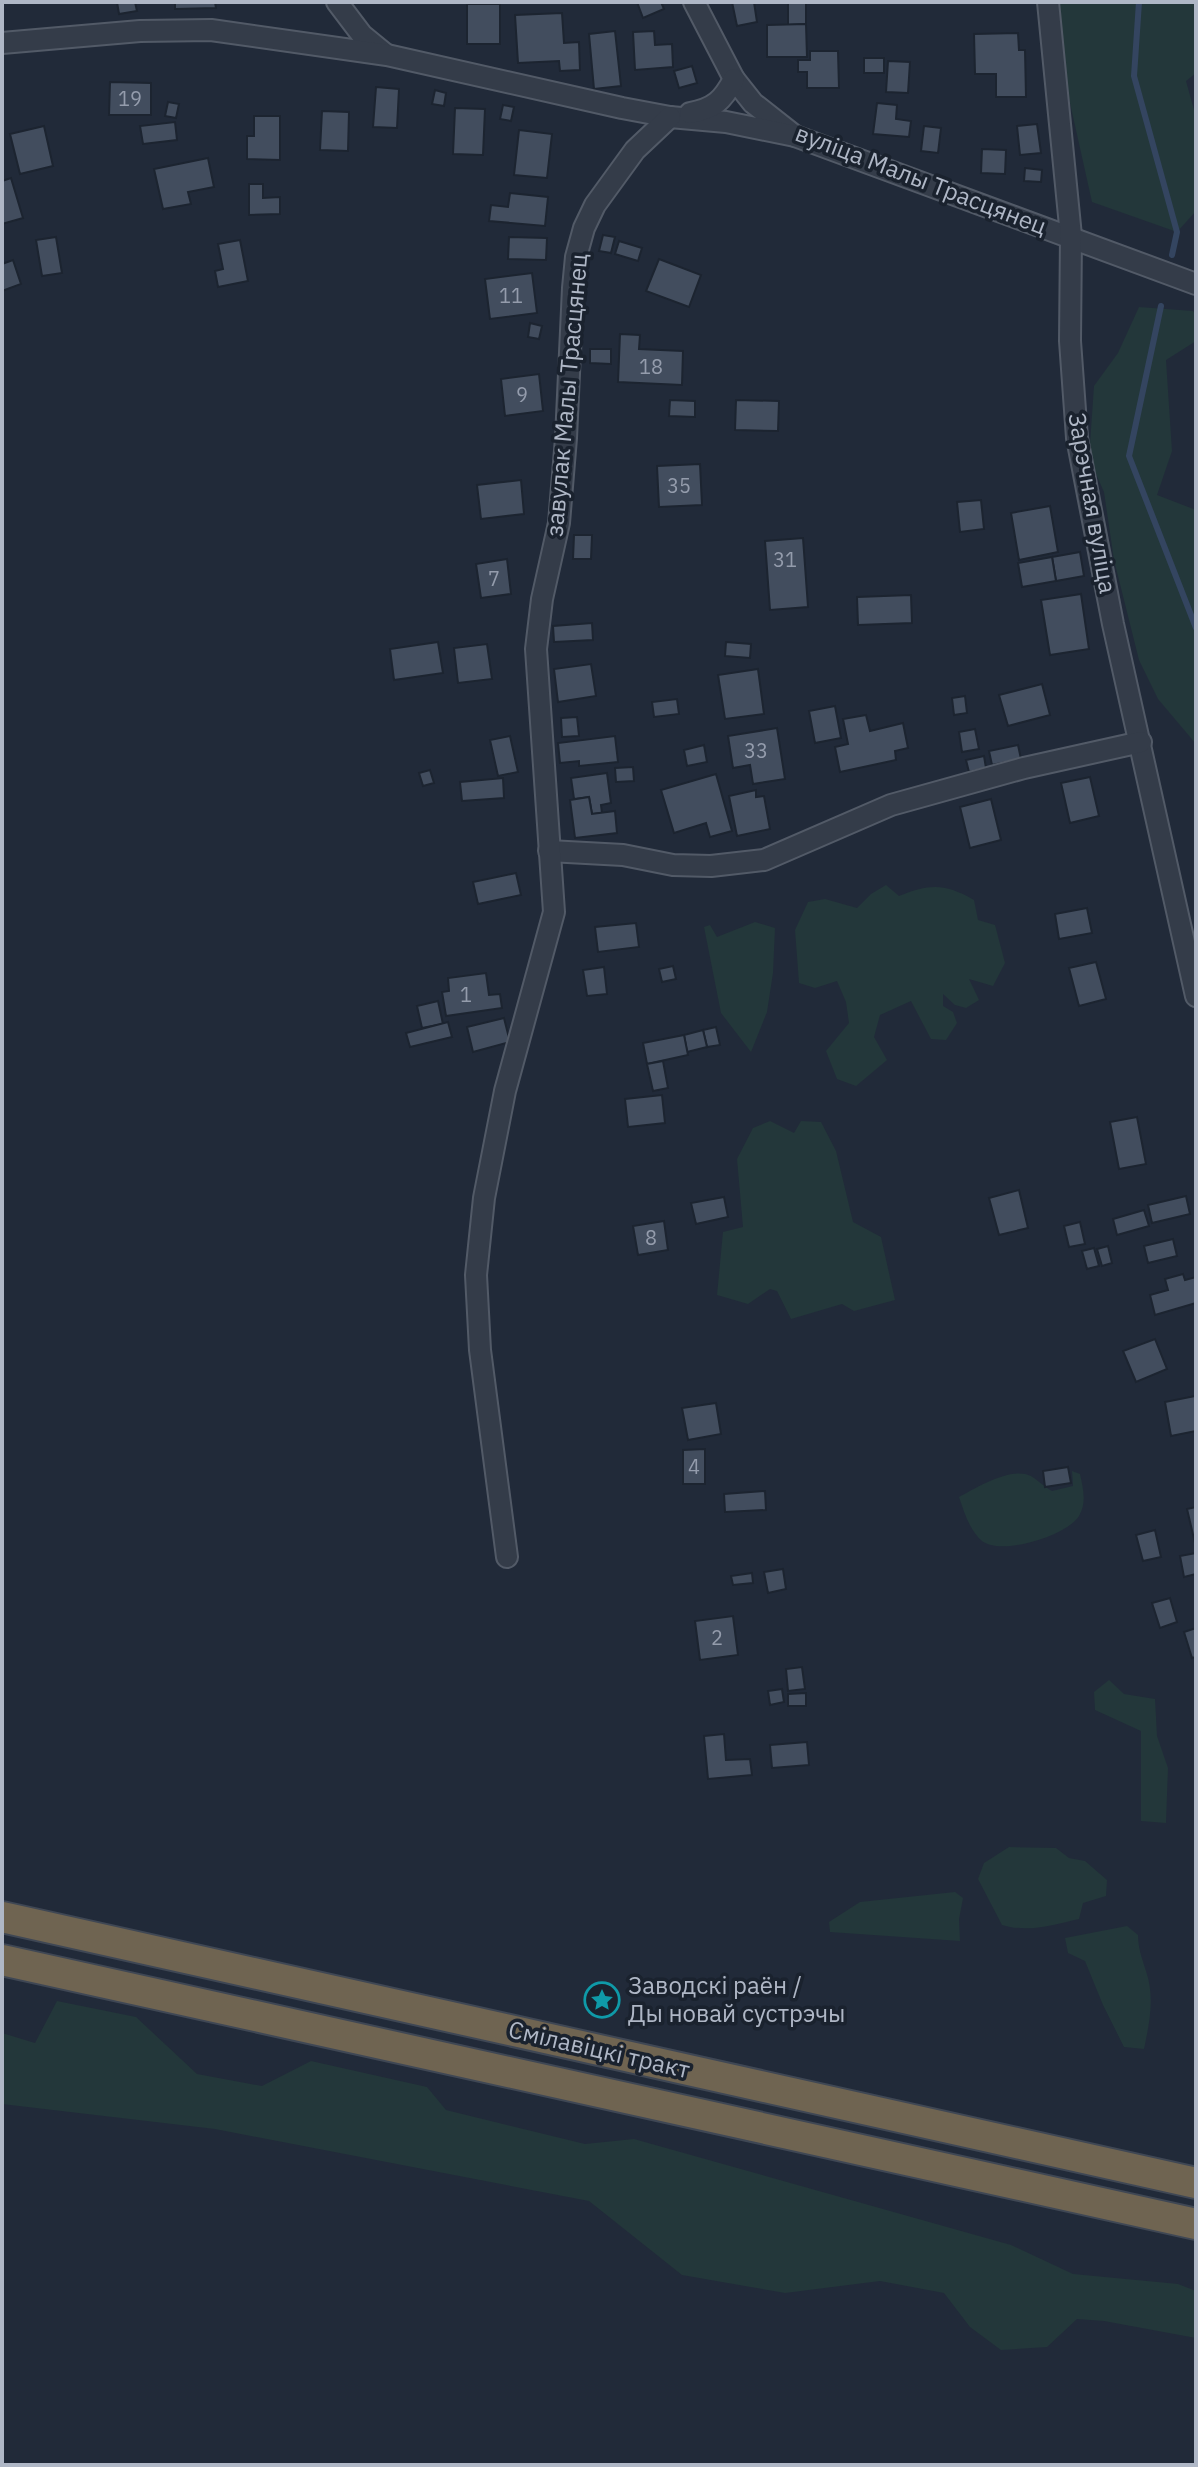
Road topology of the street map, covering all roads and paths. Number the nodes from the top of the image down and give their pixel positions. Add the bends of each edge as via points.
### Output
1 (337, 2) edge
2 (694, 2) edge
3 (1048, 2) edge
4 (2, 43) edge
5 (387, 55) junction
6 (734, 79) junction
7 (670, 117) junction
8 (795, 136) junction
9 (1071, 236) junction
10 (1196, 284) edge
11 (1141, 742) junction
12 (549, 851) junction
13 (1196, 996) edge
14 (507, 1557) dead end
15 (2, 1917) edge
16 (2, 1960) edge
17 (1196, 2183) edge
18 (1196, 2224) edge

1 - 5 street via 362,35
2 - 6 street, вуліца Малы Трасцянец
3 - 9 street, Зарэчная вуліца
4 - 5 street via 211,30
5 - 7 street
6 - 7 street via 723,99 707,111
6 - 8 street, вуліца Малы Трасцянец via 753,103
7 - 8 street
7 - 12 street, завулак Малы Трасцянец via 635,150 595,205 576,257 559,523 536,649
8 - 9 street, вуліца Малы Трасцянец
9 - 10 street, вуліца Малы Трасцянец
9 - 11 street, Зарэчная вуліца via 1070,341 1077,438
11 - 12 street via 891,805 764,860 673,865 623,855
11 - 13 street, Зарэчная вуліца
12 - 14 street, завулак Малы Трасцянец via 554,912 505,1091 484,1198 476,1275 480,1350
15 - 17 highway, Смілавіцкі тракт
16 - 18 highway, Смілавіцкі тракт

